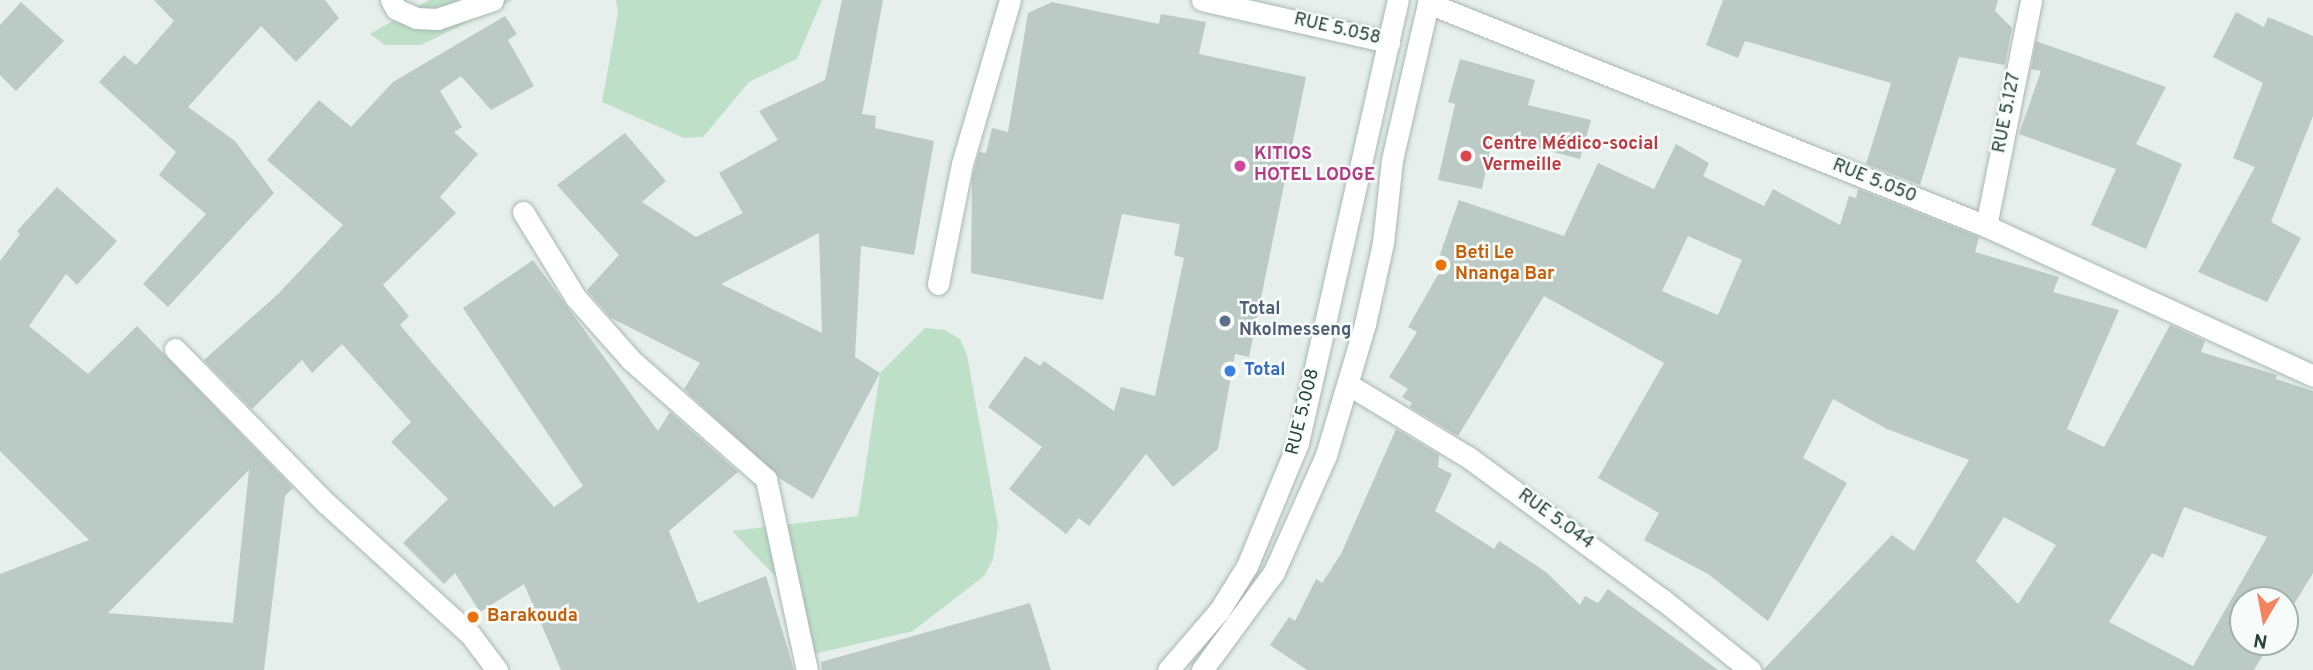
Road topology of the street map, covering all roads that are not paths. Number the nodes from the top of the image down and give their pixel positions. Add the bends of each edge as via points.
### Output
1 (391, 0) edge
2 (493, 0) edge
3 (1010, 0) edge
4 (1202, 0) edge
5 (1398, 0) edge
6 (2031, 0) edge
7 (1428, 1) edge
8 (1389, 41) junction
9 (523, 212) dead end
10 (1986, 226) junction
11 (938, 284) dead end
12 (175, 349) dead end
13 (2313, 376) edge
14 (1349, 385) junction
15 (497, 670) edge
16 (807, 670) edge
17 (1168, 670) edge
18 (1202, 670) edge
19 (1750, 670) edge

1 - 2 street via 396,9 416,18 437,19
3 - 11 street via 962,164
4 - 8 street, RUE 5.058
5 - 8 street, RUE 5.008
6 - 10 street, RUE 5.127
7 - 10 street, RUE 5.050
7 - 14 street, RUE 5.008 via 1392,160 1383,243
8 - 17 street, RUE 5.008 via 1298,443 1247,566 1219,611
9 - 16 street via 576,298 631,360 766,479
10 - 13 street, RUE 5.050
12 - 15 street via 327,504 470,635
14 - 18 street, RUE 5.008 via 1326,455 1274,572
14 - 19 street, RUE 5.044 via 1468,457

